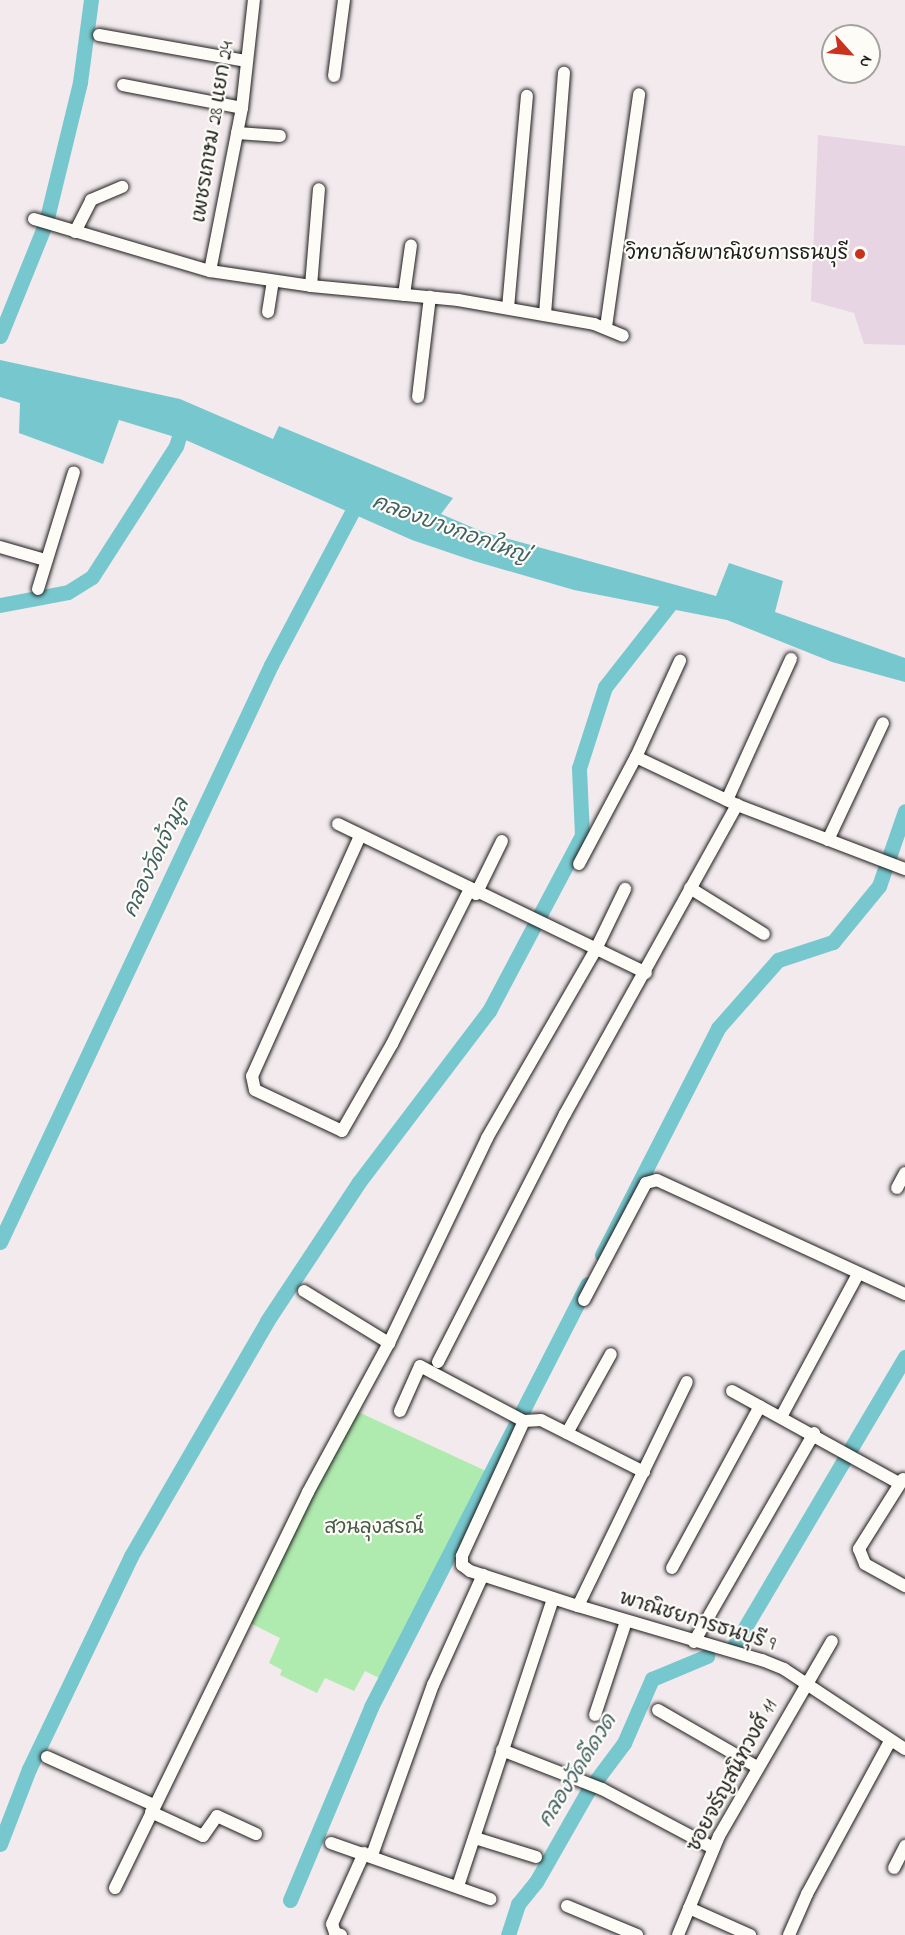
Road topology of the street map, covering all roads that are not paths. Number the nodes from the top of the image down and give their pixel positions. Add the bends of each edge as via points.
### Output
1 (254, 0) edge
2 (344, 0) edge
3 (99, 35) dead end
4 (247, 61) junction
5 (564, 73) dead end
6 (334, 76) dead end
7 (123, 85) dead end
8 (639, 94) dead end
9 (527, 96) dead end
10 (242, 108) junction
11 (237, 133) junction
12 (280, 136) dead end
13 (122, 187) dead end
14 (319, 189) dead end
15 (34, 219) dead end
16 (75, 232) junction
17 (411, 245) dead end
18 (210, 271) junction
19 (273, 282) junction
20 (311, 286) junction
21 (404, 295) junction
22 (430, 297) junction
23 (508, 308) junction
24 (267, 312) dead end
25 (545, 314) junction
26 (606, 327) junction
27 (623, 336) dead end
28 (418, 397) dead end
29 (74, 472) dead end
30 (0, 547) edge
31 (45, 560) junction
32 (38, 589) dead end
33 (791, 659) dead end
34 (680, 661) dead end
35 (883, 723) dead end
36 (636, 758) junction
37 (732, 802) junction
38 (338, 824) dead end
39 (360, 836) junction
40 (828, 840) junction
41 (502, 841) dead end
42 (579, 864) dead end
43 (905, 869) edge
44 (690, 888) junction
45 (625, 890) dead end
46 (473, 893) junction
47 (764, 934) dead end
48 (596, 949) junction
49 (646, 973) junction
50 (905, 1173) edge
51 (897, 1188) dead end
52 (858, 1274) junction
53 (304, 1291) dead end
54 (905, 1294) edge
55 (584, 1300) dead end
56 (389, 1343) junction
57 (611, 1354) dead end
58 (438, 1362) dead end
59 (687, 1382) dead end
60 (732, 1391) dead end
61 (760, 1406) junction
62 (400, 1411) dead end
63 (782, 1417) junction
64 (518, 1418) junction
65 (567, 1433) junction
66 (814, 1433) junction
67 (644, 1472) junction
68 (902, 1480) edge
69 (672, 1568) dead end
70 (483, 1575) junction
71 (905, 1586) edge
72 (554, 1598) junction
73 (578, 1606) junction
74 (626, 1621) junction
75 (832, 1641) dead end
76 (694, 1642) junction
77 (806, 1685) junction
78 (658, 1710) dead end
79 (595, 1715) dead end
80 (890, 1741) junction
81 (905, 1749) edge
82 (502, 1750) junction
83 (47, 1757) dead end
84 (757, 1767) junction
85 (152, 1808) junction
86 (256, 1834) dead end
87 (475, 1838) junction
88 (331, 1843) dead end
89 (905, 1846) edge
90 (712, 1848) junction
91 (368, 1854) junction
92 (536, 1857) dead end
93 (894, 1868) dead end
94 (458, 1886) junction
95 (115, 1888) dead end
96 (490, 1899) dead end
97 (567, 1906) dead end
98 (689, 1908) junction
99 (341, 1935) edge
100 (637, 1935) edge
101 (678, 1935) edge
102 (750, 1935) edge
103 (789, 1935) edge

1 - 4 street, เพชรเกษม 28 แยก 24
2 - 6 street
3 - 4 street
4 - 10 street, เพชรเกษม 28 แยก 24
5 - 25 street
7 - 10 street
8 - 26 street
9 - 23 street
10 - 11 street, เพชรเกษม 28 แยก 24
11 - 12 street
11 - 18 street, เพชรเกษม 28 แยก 24
13 - 16 street via 92,200
14 - 20 street
15 - 16 street
16 - 18 street
17 - 21 street
18 - 19 street
19 - 20 street
19 - 24 street
20 - 21 street
21 - 22 street
22 - 23 street
22 - 28 street
23 - 25 street
25 - 26 street
26 - 27 street
29 - 31 street
30 - 31 street
31 - 32 street
33 - 37 street
34 - 36 street
35 - 40 street
36 - 37 street
36 - 42 street
37 - 40 street
37 - 44 street
38 - 39 street
39 - 46 street
39 - 46 street via 252,1076 255,1090 342,1131
40 - 43 street
41 - 46 street
44 - 47 street
44 - 49 street
45 - 48 street
46 - 48 street
48 - 49 street
48 - 56 street via 487,1138
49 - 58 street via 565,1114
50 - 51 street
52 - 54 street
52 - 55 street via 657,1180 646,1184
52 - 63 street
53 - 56 street
56 - 85 street via 308,1491
57 - 65 street
59 - 67 street
60 - 61 street
61 - 63 street
61 - 69 street
62 - 64 street via 420,1366
63 - 66 street
64 - 65 street via 541,1420
64 - 70 street, พาณิชยการธนบุรี 9 via 462,1556 462,1565
65 - 67 street
66 - 68 street
66 - 76 street
67 - 73 street
68 - 71 street via 859,1549 859,1556 865,1564
70 - 72 street, พาณิชยการธนบุรี 9
70 - 91 street via 433,1685
72 - 73 street, พาณิชยการธนบุรี 9
72 - 82 street
73 - 74 street, พาณิชยการธนบุรี 9
74 - 76 street, พาณิชยการธนบุรี 9
74 - 79 street
75 - 77 street, ซอยจรัญสนิทวงศ์ 11
76 - 77 street, พาณิชยการธนบุรี 9 via 762,1660
77 - 80 street, พาณิชยการธนบุรี 9
77 - 84 street, ซอยจรัญสนิทวงศ์ 11
78 - 84 street
80 - 81 street, พาณิชยการธนบุรี 9
80 - 103 street via 807,1893
82 - 87 street
82 - 90 street via 602,1789
83 - 85 street
84 - 90 street, ซอยจรัญสนิทวงศ์ 11
85 - 86 street via 203,1836 218,1816
85 - 95 street
87 - 92 street
87 - 94 street
88 - 91 street
89 - 93 street
90 - 98 street, ซอยจรัญสนิทวงศ์ 11
91 - 94 street
91 - 99 street via 332,1924 335,1933
94 - 96 street
97 - 100 street
98 - 101 street, ซอยจรัญสนิทวงศ์ 11
98 - 102 street

